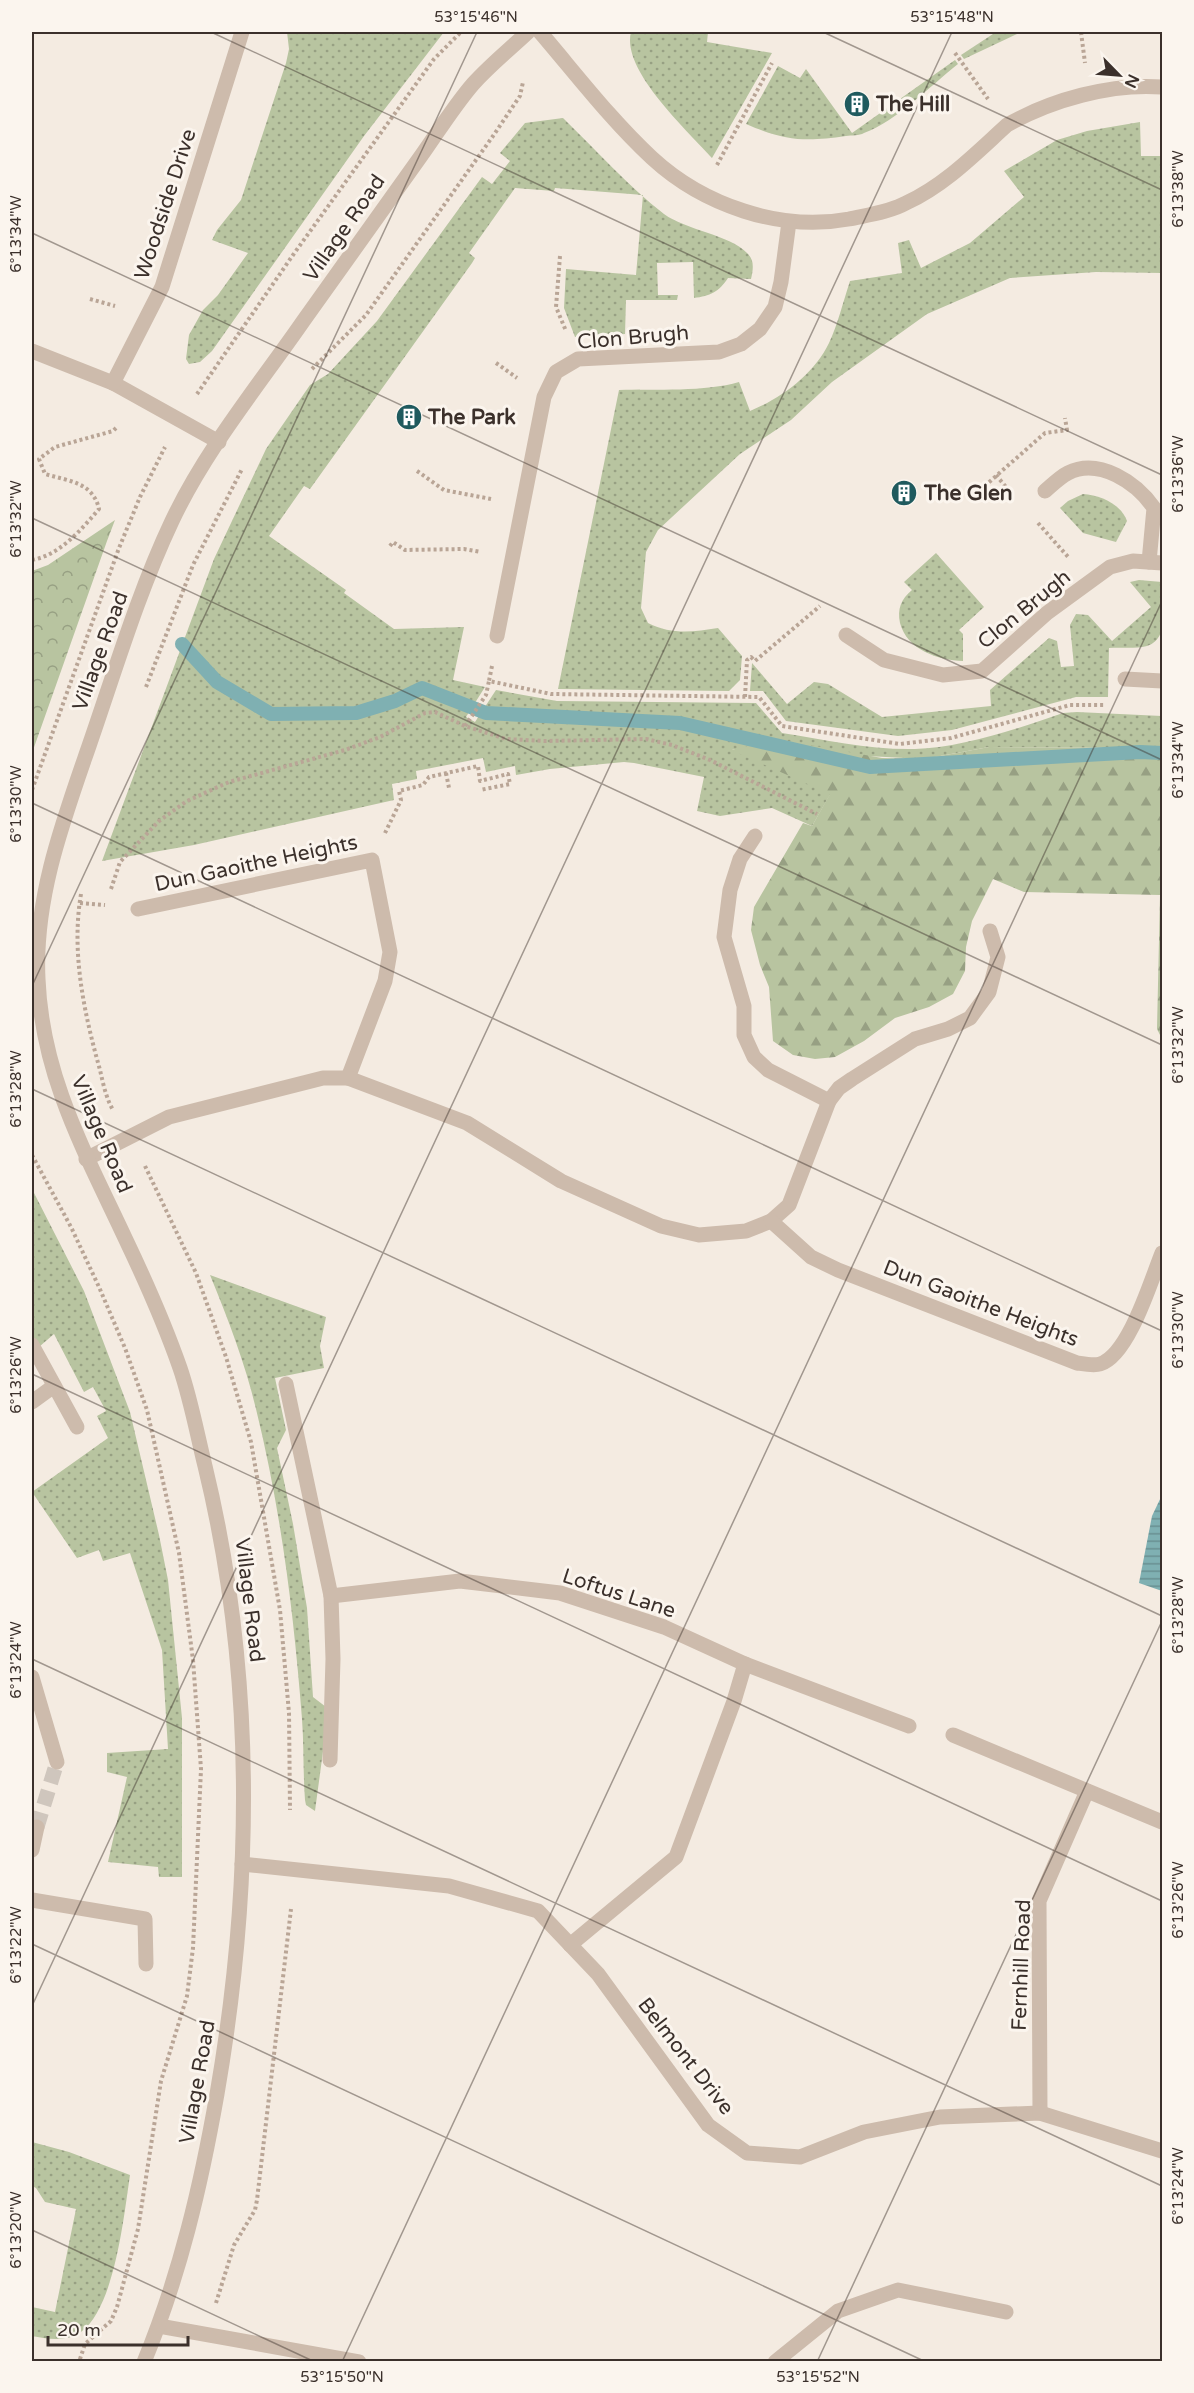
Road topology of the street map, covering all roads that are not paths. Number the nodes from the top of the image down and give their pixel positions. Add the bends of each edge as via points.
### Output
1 (242, 32) edge
2 (528, 32) edge
3 (540, 32) edge
4 (1162, 87) edge
5 (789, 222) junction
6 (32, 351) edge
7 (113, 383) junction
8 (219, 442) junction
9 (1045, 491) dead end
10 (1156, 562) edge
11 (846, 635) dead end
12 (498, 636) road end
13 (1125, 679) road end
14 (1162, 681) edge
15 (755, 836) dead end
16 (138, 909) dead end
17 (990, 931) dead end
18 (348, 1078) junction
19 (829, 1101) junction
20 (86, 1160) junction
21 (771, 1221) junction
22 (1162, 1253) edge
23 (32, 1345) edge
24 (286, 1384) dead end
25 (54, 1386) junction
26 (32, 1402) edge
27 (77, 1427) dead end
28 (332, 1596) junction
29 (745, 1664) junction
30 (32, 1677) edge
31 (909, 1726) dead end
32 (953, 1735) dead end
33 (330, 1760) dead end
34 (57, 1762) tunnel mouth
35 (1087, 1791) junction
36 (1162, 1822) edge
37 (37, 1827) dead end
38 (32, 1850) edge
39 (242, 1864) junction
40 (32, 1900) edge
41 (570, 1945) junction
42 (146, 1964) dead end
43 (1040, 2113) junction
44 (1162, 2151) edge
45 (1006, 2312) dead end
46 (159, 2326) junction
47 (144, 2361) edge
48 (359, 2361) edge
49 (775, 2361) edge

1 - 7 street, Woodside Drive via 162,287
2 - 8 street, Village Road via 473,84
3 - 5 street via 623,128 684,183 720,202
4 - 5 street via 1110,89 1060,102 1007,126 943,182 905,204 826,223
5 - 12 street, Clon Brugh via 775,306 760,329 741,344 719,352 578,359 556,372 544,397
6 - 7 street
7 - 8 street
8 - 20 street, Village Road via 173,519 134,617 66,812 45,888 38,941 38,982 48,1058
9 - 10 street via 1067,473 1079,469 1109,472 1136,487 1154,508
10 - 11 street, Clon Brugh via 1133,561 1110,567 1047,613 982,670 943,675 884,660
13 - 14 street
15 - 19 street via 740,859 730,890 724,937 744,1006 744,1035 754,1058 768,1070
16 - 18 street, Dun Gaoithe Heights via 372,860 390,952 385,981
17 - 19 street via 998,957 989,992 970,1018 915,1039 845,1084
18 - 20 street via 323,1078 169,1117
18 - 21 street via 467,1124 561,1182 661,1226 699,1235 746,1231
19 - 21 street via 789,1205
20 - 39 street, Village Road via 162,1317 183,1377 218,1520 238,1674 244,1795
21 - 22 street, Dun Gaoithe Heights via 812,1257 838,1270 1077,1363 1099,1365 1117,1354 1129,1334
23 - 25 street
24 - 28 street
25 - 26 street
25 - 27 street
28 - 29 street, Loftus Lane via 460,1581 560,1593 663,1627
28 - 33 street
29 - 31 street, Loftus Lane
29 - 41 street via 676,1857
30 - 34 street
32 - 35 street
35 - 36 street
35 - 43 street, Fernhill Road via 1039,1901
37 - 38 street
39 - 41 street, Belmont Drive via 449,1886 538,1911
39 - 46 street, Village Road via 234,1987 210,2132 187,2238
40 - 42 street via 145,1919
41 - 43 street, Belmont Drive via 598,1974 708,2125 747,2153 800,2157 864,2132 940,2117
43 - 44 street, Belmont Drive
45 - 49 street via 898,2290 838,2311
46 - 47 street, Village Road
46 - 48 street

